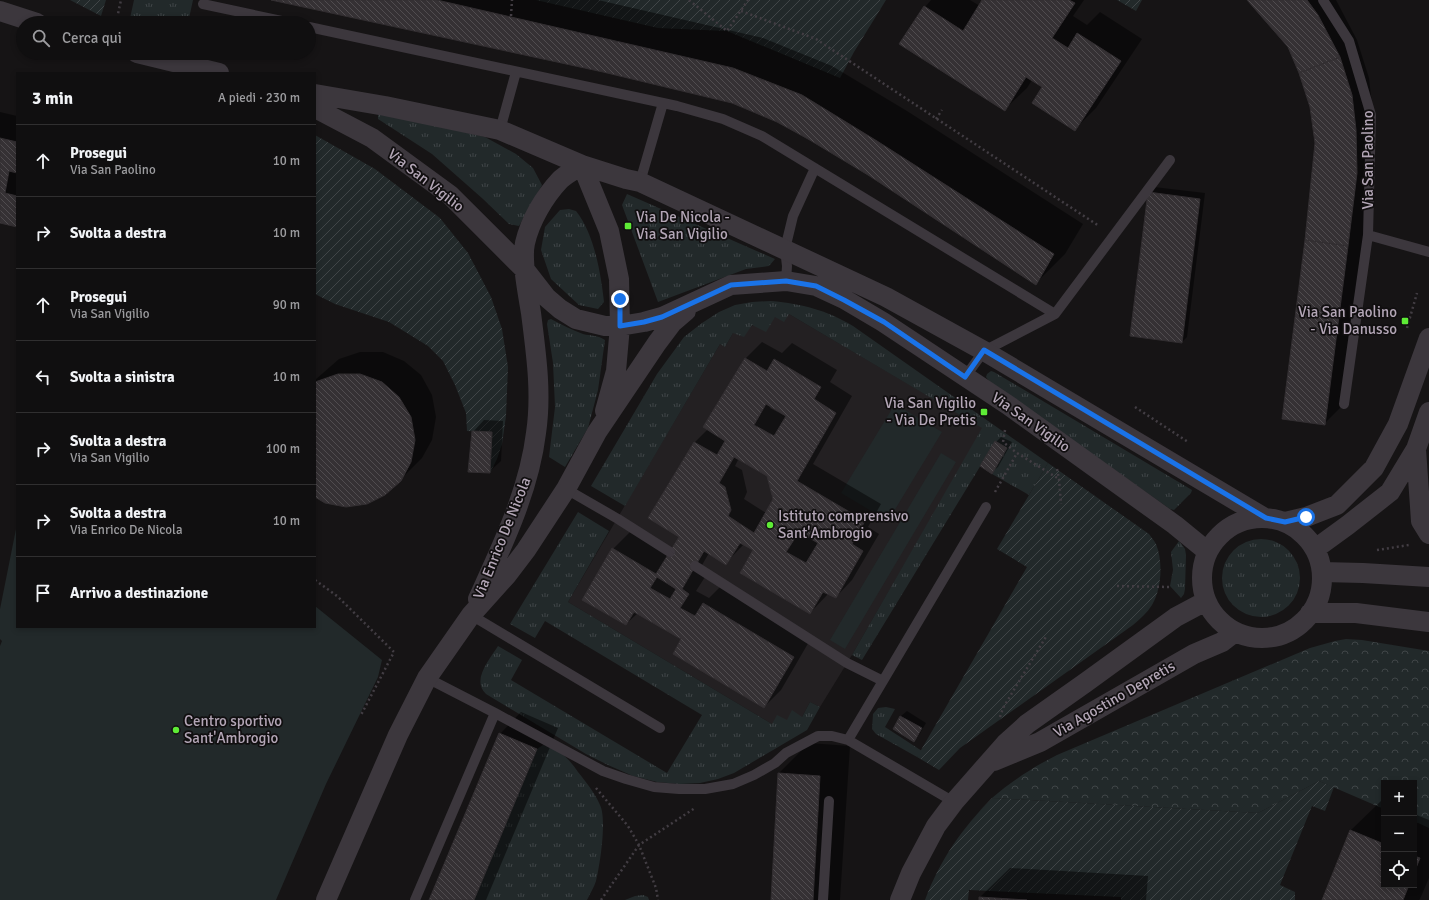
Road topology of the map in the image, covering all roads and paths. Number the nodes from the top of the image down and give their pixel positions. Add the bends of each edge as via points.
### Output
1 (121, 0) edge
2 (512, 0) edge
3 (689, 0) edge
4 (748, 0) edge
5 (1323, 0) edge
6 (203, 4) dead end
7 (0, 11) edge
8 (741, 11) junction
9 (16, 16) edge
10 (118, 16) edge
11 (259, 16) edge
12 (511, 16) dead end
13 (316, 29) edge
14 (166, 60) edge
15 (215, 72) edge
16 (516, 72) junction
17 (316, 94) edge
18 (663, 103) junction
19 (316, 109) edge
20 (942, 110) dead end
21 (936, 119) junction
22 (500, 130) junction
23 (1170, 160) dead end
24 (582, 165) junction
25 (816, 168) junction
26 (640, 182) junction
27 (1368, 235) junction
28 (1113, 236) junction
29 (785, 249) junction
30 (1429, 252) edge
31 (525, 270) junction
32 (786, 281) junction
33 (1417, 293) dead end
34 (700, 299) junction
35 (1055, 314) junction
36 (620, 326) junction
37 (1406, 331) dead end
38 (1429, 338) edge
39 (984, 350) junction
40 (965, 377) junction
41 (1344, 404) dead end
42 (1135, 407) dead end
43 (1429, 412) edge
44 (1005, 429) dead end
45 (597, 432) junction
46 (1188, 442) dead end
47 (1416, 449) junction
48 (1017, 453) junction
49 (1058, 465) dead end
50 (1060, 479) junction
51 (566, 489) junction
52 (1061, 504) dead end
53 (986, 507) joint
54 (1266, 518) junction
55 (1285, 522) junction
56 (1421, 539) edge
57 (1315, 549) junction
58 (1376, 550) dead end
59 (670, 552) dead end
60 (1208, 552) junction
61 (695, 566) dead end
62 (1322, 572) junction
63 (1429, 578) edge
64 (316, 581) edge
65 (1117, 586) dead end
66 (1169, 588) dead end
67 (1206, 601) junction
68 (1310, 614) junction
69 (471, 615) junction
70 (1429, 622) edge
71 (1235, 632) junction
72 (1047, 635) dead end
73 (427, 678) junction
74 (883, 681) junction
75 (495, 712) junction
76 (361, 715) dead end
77 (999, 724) dead end
78 (660, 728) dead end
79 (848, 740) junction
80 (990, 762) junction
81 (593, 785) dead end
82 (829, 801) dead end
83 (954, 802) junction
84 (696, 807) dead end
85 (639, 845) junction
86 (326, 900) edge
87 (416, 900) edge
88 (601, 900) edge
89 (658, 900) edge
90 (823, 900) edge
91 (900, 900) edge

1 - 10 path
2 - 12 path
3 - 8 path via 727,31
4 - 8 path
5 - 27 lane, Via San Paolino via 1349,41 1371,114
6 - 11 lane
7 - 9 street
8 - 21 path via 816,39
13 - 16 lane
14 - 15 street
16 - 18 lane
16 - 22 lane
17 - 22 street
18 - 25 lane via 723,119 762,136
18 - 26 lane
19 - 31 street, Via San Vigilio via 372,138 450,195
20 - 21 path
21 - 28 path
22 - 24 street
23 - 28 lane
24 - 26 street
24 - 31 street, Via Enrico De Nicola via 561,179 535,217 525,244
24 - 36 street, Via Enrico De Nicola via 609,231 616,258 620,279
25 - 29 lane via 793,216
25 - 35 lane
26 - 29 street
27 - 30 lane
27 - 41 lane, Via San Paolino
28 - 35 lane
29 - 32 lane
29 - 39 street via 886,297
31 - 36 street via 546,297 576,319 605,326
31 - 69 street, Via Enrico De Nicola via 537,359 539,410 536,434 531,463 519,501
32 - 34 street, Via San Vigilio via 731,285
32 - 40 street, Via San Vigilio via 816,286 844,300 884,322
33 - 37 path
34 - 36 street, Via San Vigilio via 662,317
34 - 45 street, Via Enrico De Nicola via 664,334
35 - 39 lane
36 - 45 street, Via Enrico De Nicola via 616,371 609,401
38 - 55 street via 1398,424 1374,468 1337,504 1306,517
39 - 40 lane
39 - 54 street
40 - 60 street, Via San Vigilio via 1176,525
42 - 46 path
43 - 47 street
44 - 48 path via 1003,442
45 - 51 street, Via Enrico De Nicola
47 - 56 street
47 - 57 street via 1390,492
48 - 50 path
48 - 53 path
49 - 50 path via 1057,473
50 - 52 path
51 - 59 lane
51 - 69 street, Via Enrico De Nicola via 526,550
53 - 74 lane
54 - 55 street
54 - 60 street via 1248,519 1231,526 1218,537
55 - 57 street via 1302,533
56 - 58 path
57 - 62 street
60 - 67 street via 1202,584
61 - 74 lane via 847,662
62 - 63 street
62 - 68 street via 1320,594
64 - 76 path via 337,596 394,652
65 - 66 path
67 - 71 street via 1216,616
67 - 80 street, Via Agostino Depretis via 1176,617 1027,724
68 - 70 street via 1356,613
68 - 71 street via 1299,625 1270,638 1252,637
69 - 73 street, Via Enrico De Nicola
69 - 78 lane
71 - 80 street, Via Agostino Depretis via 1222,642 1194,654 1040,742
72 - 77 path via 1003,708
73 - 75 lane
73 - 86 street, Via Enrico De Nicola via 398,735
74 - 79 lane
75 - 79 lane via 603,771 654,787 679,789 733,784 776,763 786,753 818,736
75 - 87 lane
79 - 83 lane
80 - 83 street, Via Agostino Depretis
81 - 85 path via 628,826
82 - 90 lane
83 - 91 street, Via Agostino Depretis via 936,826
84 - 85 path
85 - 88 path
85 - 89 path via 656,888

